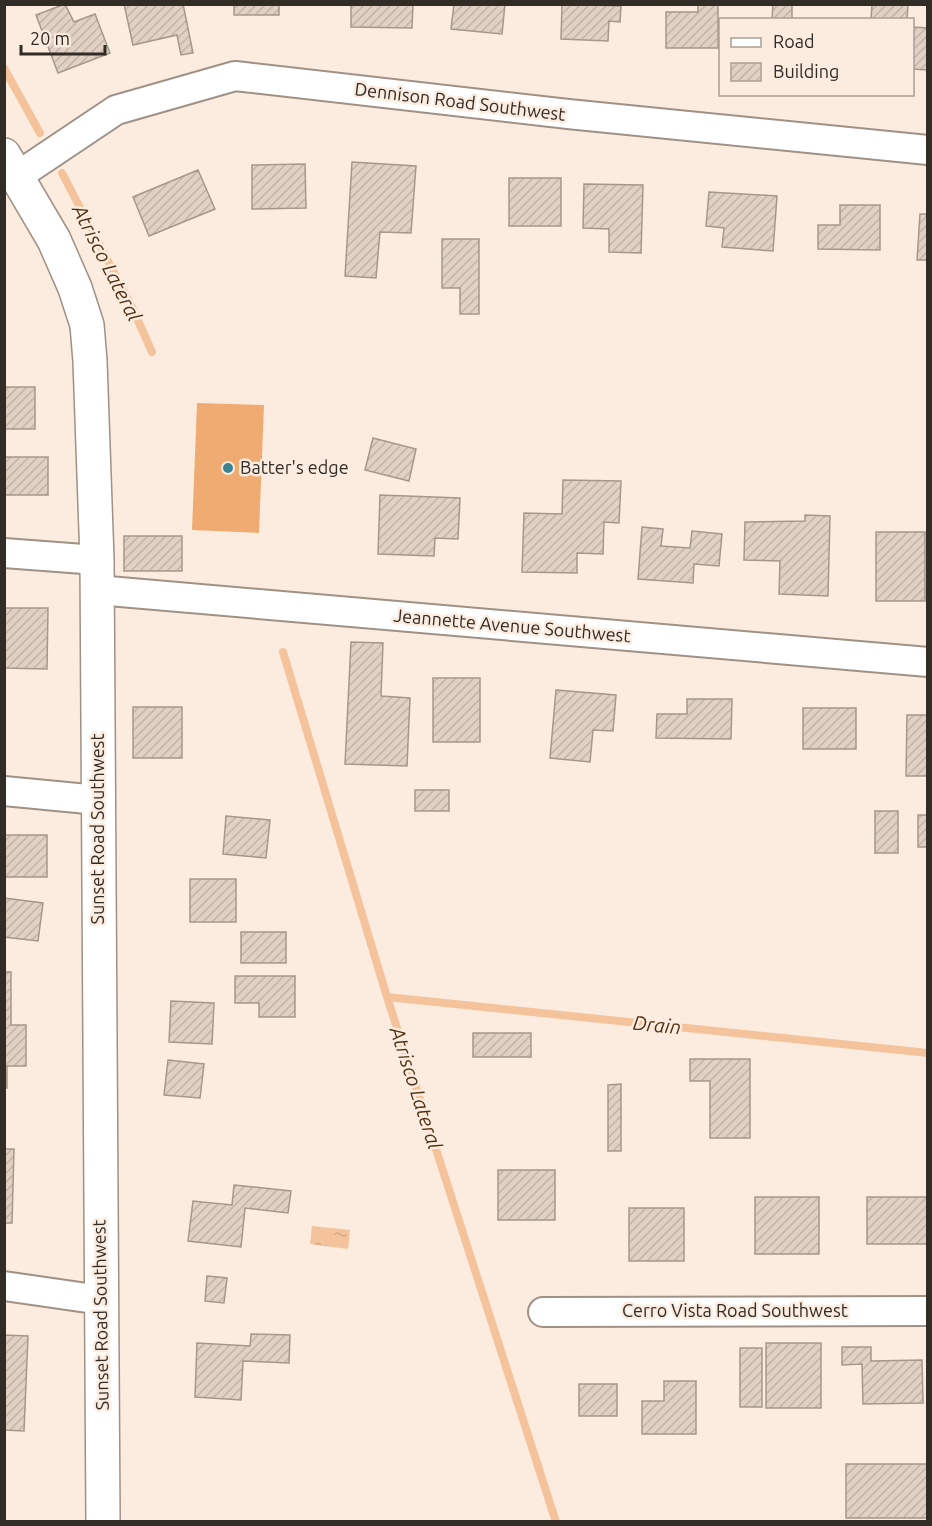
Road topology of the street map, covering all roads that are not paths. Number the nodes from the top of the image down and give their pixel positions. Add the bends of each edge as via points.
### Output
1 (927, 150) edge
2 (10, 166) edge
3 (4, 554) edge
4 (97, 575) junction
5 (927, 662) edge
6 (4, 791) edge
7 (98, 800) junction
8 (4, 1286) edge
9 (101, 1300) junction
10 (927, 1311) edge
11 (543, 1312) dead end
12 (103, 1521) edge

1 - 2 street, Dennison Road Southwest via 235,76 116,110
2 - 4 street, Sunset Road Southwest via 54,240 87,325
3 - 4 street, Jeannette Avenue Southwest
4 - 5 street, Jeannette Avenue Southwest
4 - 7 street, Sunset Road Southwest
6 - 7 street
7 - 9 street, Sunset Road Southwest
8 - 9 street
9 - 12 street, Sunset Road Southwest
10 - 11 street, Cerro Vista Road Southwest

